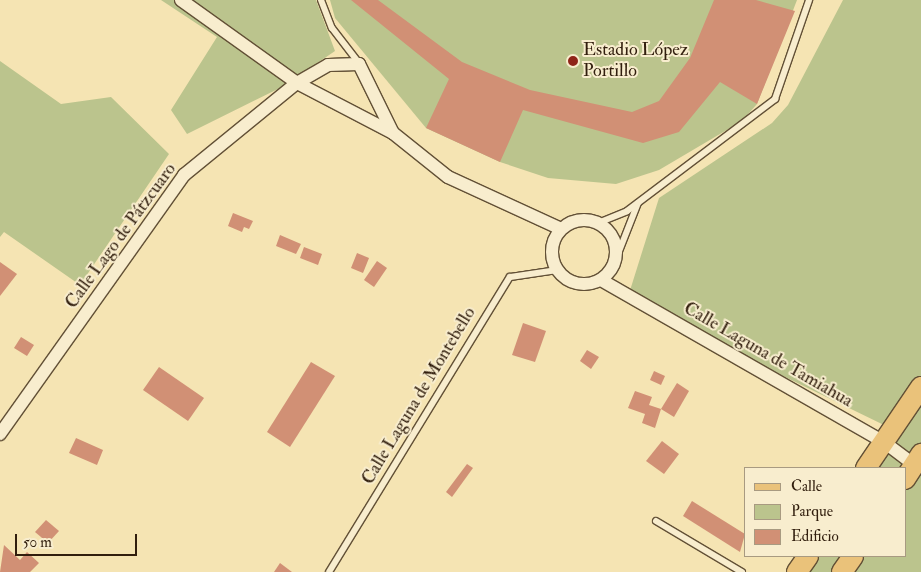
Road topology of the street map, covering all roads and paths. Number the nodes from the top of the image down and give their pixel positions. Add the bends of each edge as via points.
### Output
1 (180, 0) edge
2 (321, 0) edge
3 (809, 0) edge
4 (359, 64) junction
5 (298, 83) junction
6 (393, 133) junction
7 (639, 201) junction
8 (598, 223) junction
9 (562, 229) junction
10 (616, 259) junction
11 (557, 270) junction
12 (601, 280) junction
13 (921, 387) edge
14 (0, 434) edge
15 (884, 442) junction
16 (913, 466) edge
17 (867, 467) edge
18 (656, 521) dead end
19 (807, 557) edge
20 (852, 557) edge
21 (329, 572) edge
22 (742, 572) edge
23 (797, 572) edge
24 (842, 572) edge

1 - 5 street
2 - 4 lane via 332,28
3 - 7 lane via 775,99
4 - 5 street, Calle Lago de Pátzcuaro via 328,65
4 - 6 street
5 - 6 street
5 - 14 street, Calle Lago de Pátzcuaro via 184,175
6 - 9 street via 448,177
7 - 8 lane
7 - 10 lane
8 - 9 street via 579,220
8 - 10 street via 613,238
9 - 11 street via 552,249
10 - 12 street
11 - 12 street via 582,285
11 - 21 lane, Calle Laguna de Montebello via 510,277
12 - 15 street, Calle Laguna de Tamiahua
13 - 15 main road
15 - 16 street, Calle Laguna de Tamiahua
15 - 17 main road
18 - 22 lane
19 - 23 main road
20 - 24 main road

